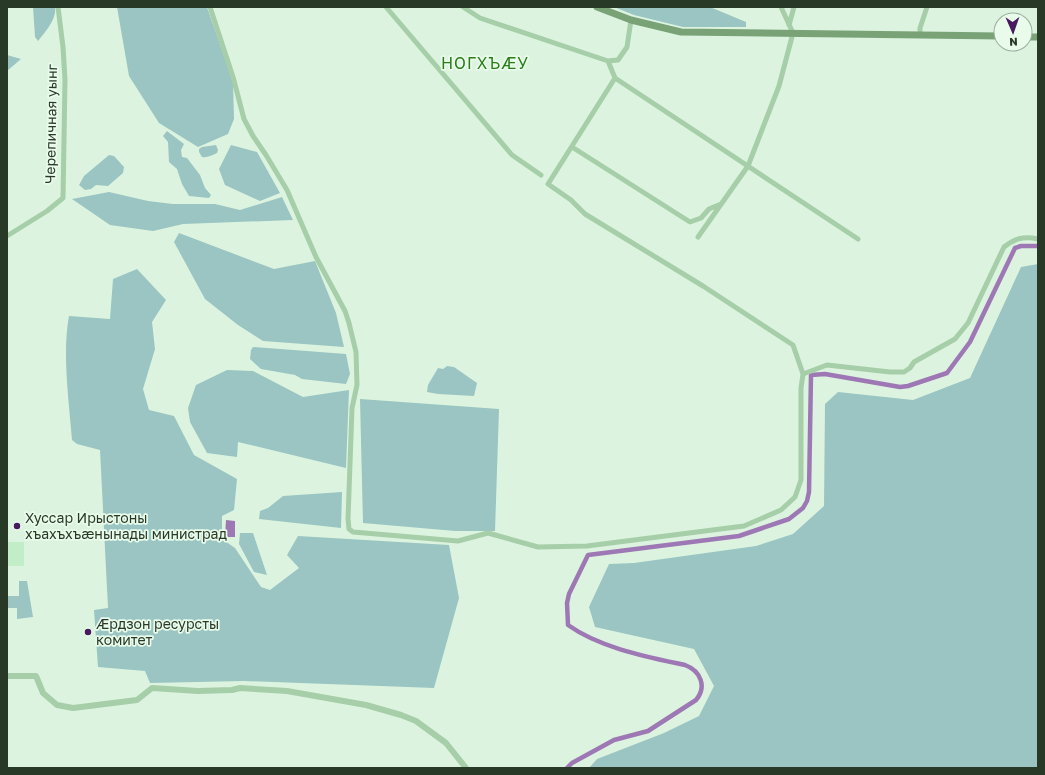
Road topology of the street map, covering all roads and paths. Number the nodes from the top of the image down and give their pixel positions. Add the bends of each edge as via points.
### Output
1 (58, 7) edge
2 (210, 7) edge
3 (386, 7) edge
4 (463, 7) edge
5 (597, 7) edge
6 (781, 7) edge
7 (794, 7) edge
8 (927, 7) edge
9 (631, 20) junction
10 (789, 25) junction
11 (792, 33) junction
12 (920, 34) junction
13 (993, 36) edge
14 (608, 61) junction
15 (615, 78) junction
16 (572, 147) junction
17 (748, 166) junction
18 (541, 174) dead end
19 (722, 204) junction
20 (7, 236) edge
21 (698, 237) dead end
22 (858, 239) dead end
23 (1038, 239) edge
24 (803, 374) junction
25 (7, 676) edge
26 (466, 768) edge

1 - 20 street, Черепичная уынг via 65,80 63,198
2 - 24 street via 244,119 287,190 316,257 343,306 349,323 356,352 357,379 352,408 348,518 349,529 353,532 458,541 488,533 538,547 587,546 744,526 781,510 794,496 801,480
3 - 18 street via 512,155
4 - 14 street via 480,18
5 - 9 main road
6 - 10 street
7 - 10 street
8 - 12 street
9 - 11 main road via 682,32
9 - 14 street via 627,47 618,60
10 - 11 street
11 - 12 main road
11 - 17 street via 779,86
12 - 13 main road
14 - 15 street
15 - 16 street
15 - 17 street
16 - 19 street via 690,222 701,218 709,209
16 - 24 street via 548,184 571,200 585,214 793,345
17 - 19 street
17 - 22 street
19 - 21 street
23 - 24 street via 1020,238 1004,247 960,335 914,362 904,372 828,365
25 - 26 street via 36,676 43,693 57,706 73,708 137,700 152,688 287,691 366,705 416,721 446,743

